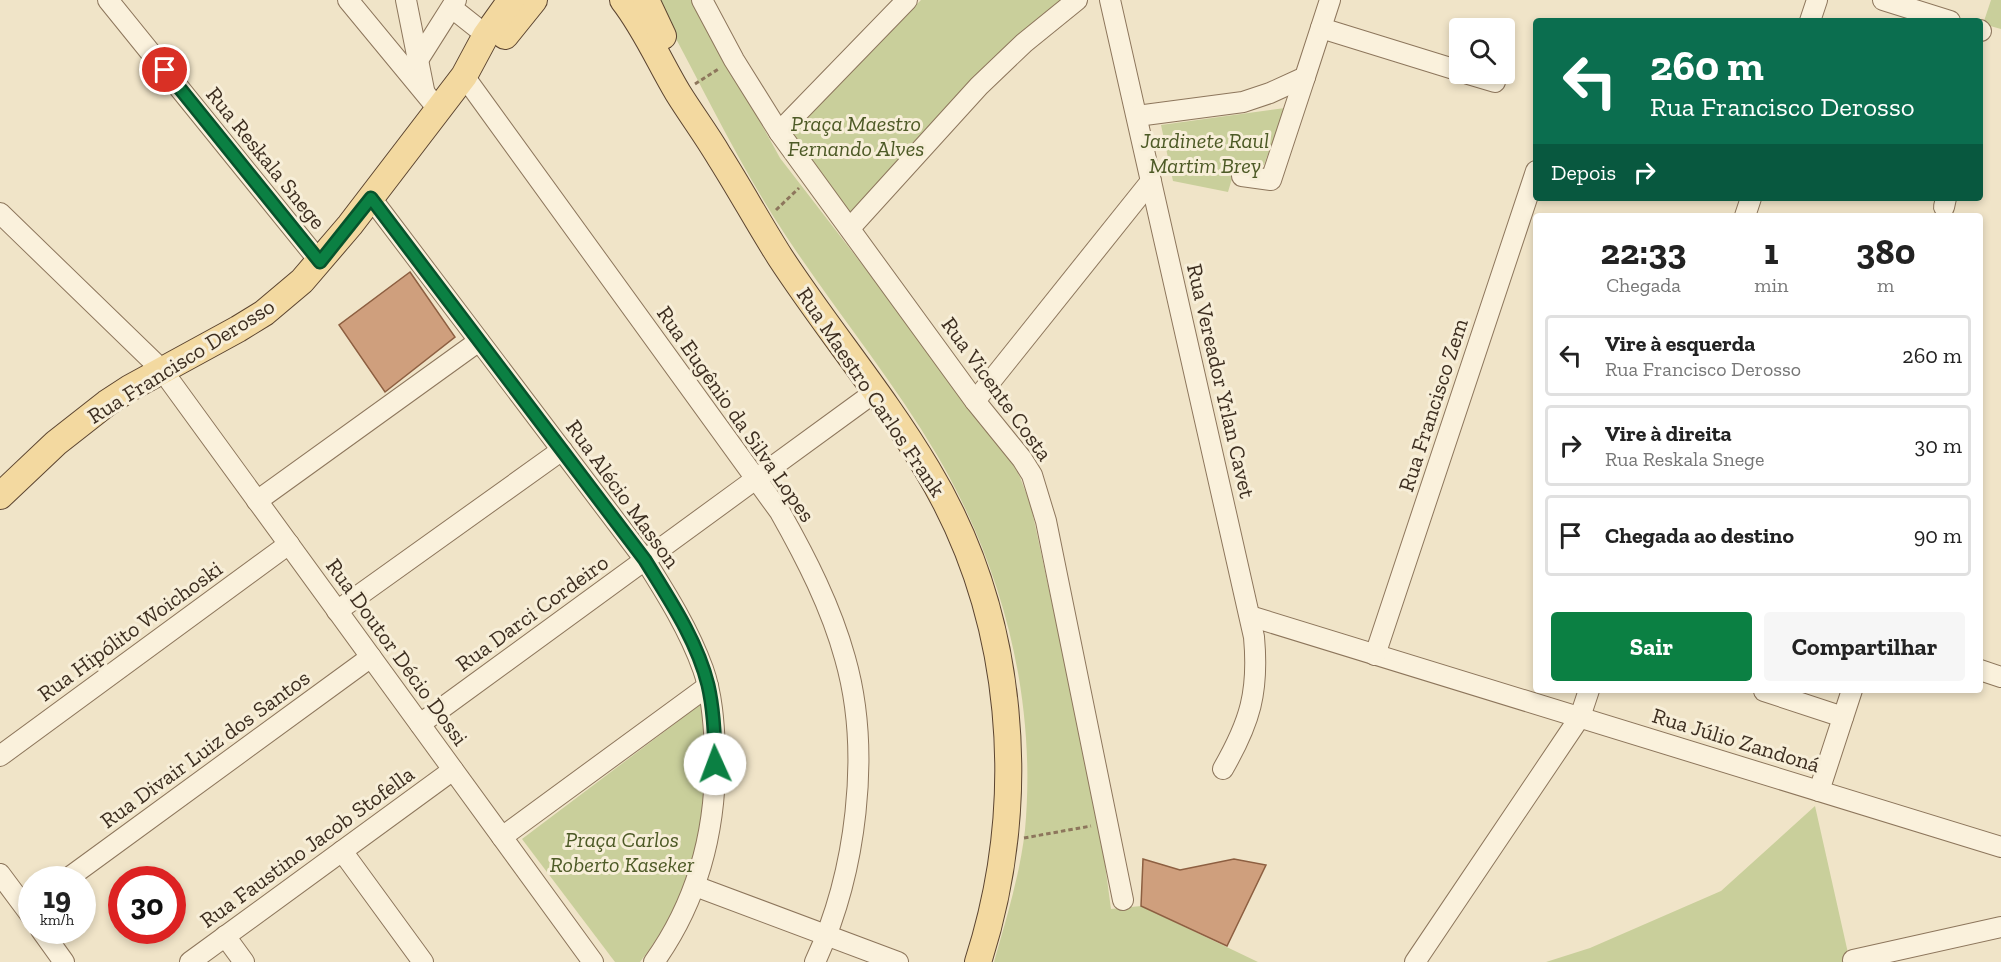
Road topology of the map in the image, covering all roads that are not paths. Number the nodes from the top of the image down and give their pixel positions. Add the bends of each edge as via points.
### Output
1 (108, 0) edge
2 (348, 0) edge
3 (406, 0) edge
4 (511, 0) edge
5 (534, 0) edge
6 (624, 0) edge
7 (646, 0) edge
8 (702, 0) edge
9 (908, 0) edge
10 (1077, 0) edge
11 (1110, 0) edge
12 (1330, 0) edge
13 (1817, 0) edge
14 (1883, 0) edge
15 (454, 4) edge
16 (1811, 18) edge
17 (1940, 18) edge
18 (1321, 28) junction
19 (486, 35) junction
20 (418, 60) junction
21 (1449, 68) edge
22 (464, 76) junction
23 (1305, 77) junction
24 (432, 101) junction
25 (1137, 116) junction
26 (779, 132) junction
27 (719, 155) junction
28 (1242, 176) dead end
29 (1533, 180) edge
30 (1151, 181) junction
31 (371, 198) junction
32 (0, 213) edge
33 (850, 228) junction
34 (320, 262) junction
35 (479, 341) junction
36 (162, 370) junction
37 (875, 392) junction
38 (975, 401) junction
39 (562, 450) junction
40 (757, 478) junction
41 (0, 496) edge
42 (257, 501) junction
43 (289, 544) junction
44 (645, 560) junction
45 (337, 611) junction
46 (1250, 616) junction
47 (1375, 655) junction
48 (371, 657) junction
49 (1983, 671) edge
50 (2001, 676) edge
51 (708, 686) junction
52 (1588, 693) edge
53 (1767, 693) edge
54 (1851, 693) edge
55 (1580, 717) junction
56 (1843, 717) junction
57 (420, 724) junction
58 (0, 756) edge
59 (1223, 769) dead end
60 (453, 770) junction
61 (1819, 791) junction
62 (502, 837) junction
63 (2001, 847) edge
64 (342, 851) junction
65 (85, 866) edge
66 (0, 874) edge
67 (695, 886) junction
68 (18, 896) edge
69 (1123, 900) dead end
70 (2001, 927) edge
71 (225, 936) junction
72 (828, 936) junction
73 (51, 944) edge
74 (1853, 960) dead end
75 (64, 962) edge
76 (190, 962) edge
77 (244, 962) edge
78 (423, 962) edge
79 (592, 962) edge
80 (654, 962) edge
81 (815, 962) edge
82 (898, 962) edge
83 (978, 962) edge
84 (1415, 962) edge

1 - 34 street, Rua Reskala Snege
2 - 24 street
3 - 20 street
4 - 19 main road, Rua Francisco Derosso
5 - 22 main road, Rua Francisco Derosso via 500,42
6 - 27 main road, Rua Maestro Carlos Frank
7 - 27 main road, Rua Maestro Carlos Frank via 690,86
8 - 26 street, Rua Vicente Costa
9 - 26 street
10 - 33 street via 979,86
11 - 25 street, Rua Vereador Yrlan Cavet
12 - 18 street
13 - 16 street
14 - 17 street
15 - 19 street
15 - 20 street
18 - 21 street
18 - 23 street
19 - 22 main road, Rua Francisco Derosso
20 - 24 street
22 - 24 main road, Rua Francisco Derosso
22 - 40 street, Rua Eugênio da Silva Lopes
23 - 25 street via 1243,102
23 - 28 street via 1271,180
24 - 31 main road, Rua Francisco Derosso
25 - 30 street, Rua Vereador Yrlan Cavet
26 - 33 street, Rua Vicente Costa
27 - 37 main road, Rua Maestro Carlos Frank via 782,261
29 - 47 street, Rua Francisco Zem
30 - 38 street
30 - 46 street, Rua Vereador Yrlan Cavet
31 - 34 main road, Rua Francisco Derosso
31 - 35 street, Rua Alécio Masson
32 - 36 street, Rua Doutor Décio Dossi
33 - 38 street, Rua Vicente Costa
34 - 36 main road, Rua Francisco Derosso via 264,313
35 - 39 street, Rua Alécio Masson
35 - 42 street
36 - 41 main road, Rua Francisco Derosso via 82,421
36 - 42 street, Rua Doutor Décio Dossi
37 - 40 street, Rua Darci Cordeiro
37 - 83 main road, Rua Maestro Carlos Frank via 946,502 972,561 994,637 1006,710 1008,791 1005,841
38 - 69 street, Rua Vicente Costa via 1022,459 1040,496
39 - 44 street, Rua Alécio Masson
39 - 45 street
40 - 44 street, Rua Darci Cordeiro
40 - 72 street, Rua Eugênio da Silva Lopes via 816,580 845,658 853,696 857,754 854,821 844,882
42 - 43 street, Rua Doutor Décio Dossi
43 - 45 street, Rua Doutor Décio Dossi
43 - 58 street, Rua Hipólito Woichoski
44 - 51 street, Rua Alécio Masson via 686,629
44 - 57 street, Rua Darci Cordeiro
45 - 48 street, Rua Doutor Décio Dossi
46 - 47 street, Rua Júlio Zandoná
46 - 59 street, Rua Vereador Yrlan Cavet via 1256,656 1251,707 1245,728
47 - 55 street, Rua Júlio Zandoná
48 - 57 street, Rua Doutor Décio Dossi
48 - 65 street, Rua Divair Luiz dos Santos
49 - 50 street
51 - 62 street
51 - 67 street, Rua Alécio Masson via 715,738 714,795 706,851
52 - 55 street
53 - 56 street
54 - 56 street
55 - 61 street, Rua Júlio Zandoná
55 - 84 street
56 - 61 street
57 - 60 street, Rua Doutor Décio Dossi
60 - 62 street, Rua Doutor Décio Dossi
60 - 64 street, Rua Faustino Jacob Stofella
61 - 63 street, Rua Júlio Zandoná
62 - 79 street, Rua Doutor Décio Dossi
64 - 71 street, Rua Faustino Jacob Stofella
64 - 78 street
66 - 68 street
67 - 72 street
67 - 80 street, Rua Alécio Masson via 675,930
70 - 74 street
71 - 76 street, Rua Faustino Jacob Stofella
71 - 77 street
72 - 81 street, Rua Eugênio da Silva Lopes
72 - 82 street
73 - 75 street

